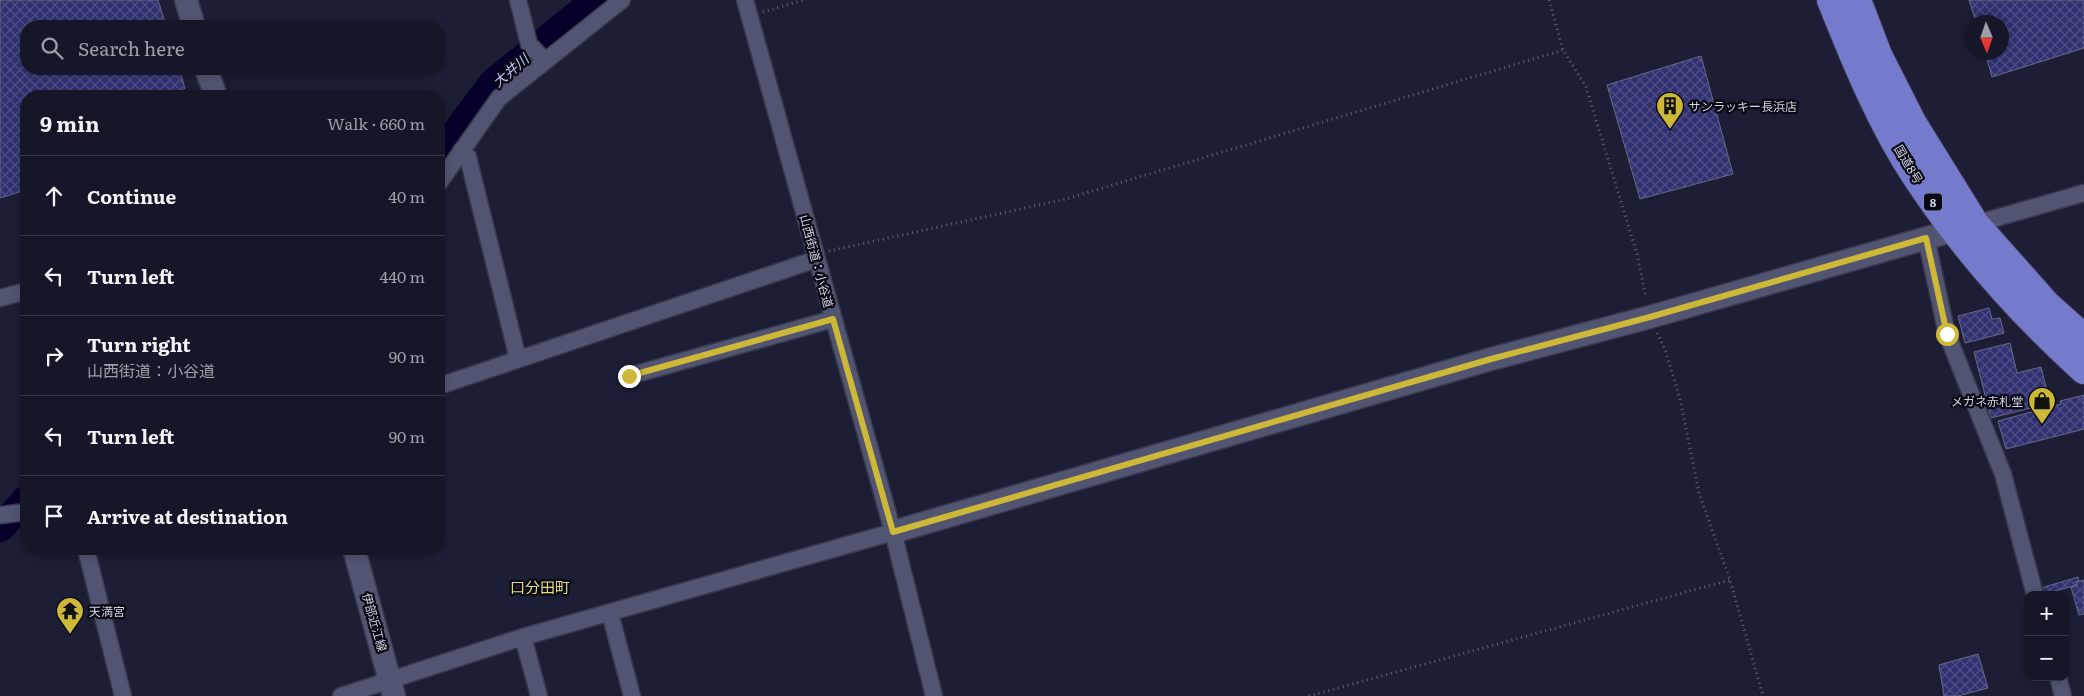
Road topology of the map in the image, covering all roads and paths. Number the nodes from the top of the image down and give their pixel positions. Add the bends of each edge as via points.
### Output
1 (186, 0) edge
2 (518, 0) edge
3 (622, 0) edge
4 (745, 0) edge
5 (803, 0) edge
6 (1549, 0) edge
7 (1831, 0) edge
8 (1857, 0) edge
9 (750, 16) junction
10 (192, 20) edge
11 (1563, 50) junction
12 (544, 60) junction
13 (208, 75) edge
14 (214, 90) edge
15 (461, 151) junction
16 (445, 174) edge
17 (2084, 193) edge
18 (1964, 227) junction
19 (1926, 238) junction
20 (816, 256) junction
21 (20, 293) edge
22 (0, 298) edge
23 (1650, 317) junction
24 (833, 319) junction
25 (2084, 338) edge
26 (518, 359) junction
27 (2084, 370) edge
28 (629, 376) dead end
29 (445, 384) edge
30 (20, 512) edge
31 (0, 514) edge
32 (893, 532) junction
33 (88, 555) edge
34 (356, 555) edge
35 (1730, 580) junction
36 (2034, 591) edge
37 (610, 613) junction
38 (523, 637) junction
39 (2059, 681) edge
40 (393, 688) edge
41 (123, 696) edge
42 (341, 696) edge
43 (539, 696) edge
44 (632, 696) edge
45 (934, 696) edge
46 (1309, 696) edge
47 (1763, 696) edge
48 (2063, 696) edge

1 - 10 street
2 - 12 street via 529,44
3 - 12 street
4 - 9 street, 山西街道：小谷道
5 - 9 path
6 - 11 path
7 - 18 highway, 国道8号 / 8 via 1891,134 1916,177
8 - 18 highway, 国道8号 / 8 via 1878,55
9 - 20 street, 山西街道：小谷道
11 - 20 path via 1066,199
11 - 23 path via 1586,87 1637,254
12 - 15 street via 499,98
13 - 14 street
15 - 16 street
15 - 26 street via 468,157
17 - 18 street
18 - 19 street
18 - 25 highway, 国道8号 / 8
18 - 27 highway, 国道8号 / 8 via 2028,317
19 - 23 street
19 - 36 street via 1947,334 2003,474
20 - 24 street, 山西街道：小谷道
20 - 26 street
21 - 22 street
23 - 32 street via 1491,359
23 - 35 path via 1665,349 1680,398 1699,493
24 - 28 street
24 - 32 street, 山西街道：小谷道
26 - 29 street
30 - 31 street
32 - 37 street
32 - 45 street, 山西街道：小谷道
33 - 41 street
34 - 40 street, 伊部近江線
35 - 46 path
35 - 47 path
37 - 38 street
37 - 44 street
38 - 40 street
38 - 43 street
39 - 48 street
40 - 42 street

